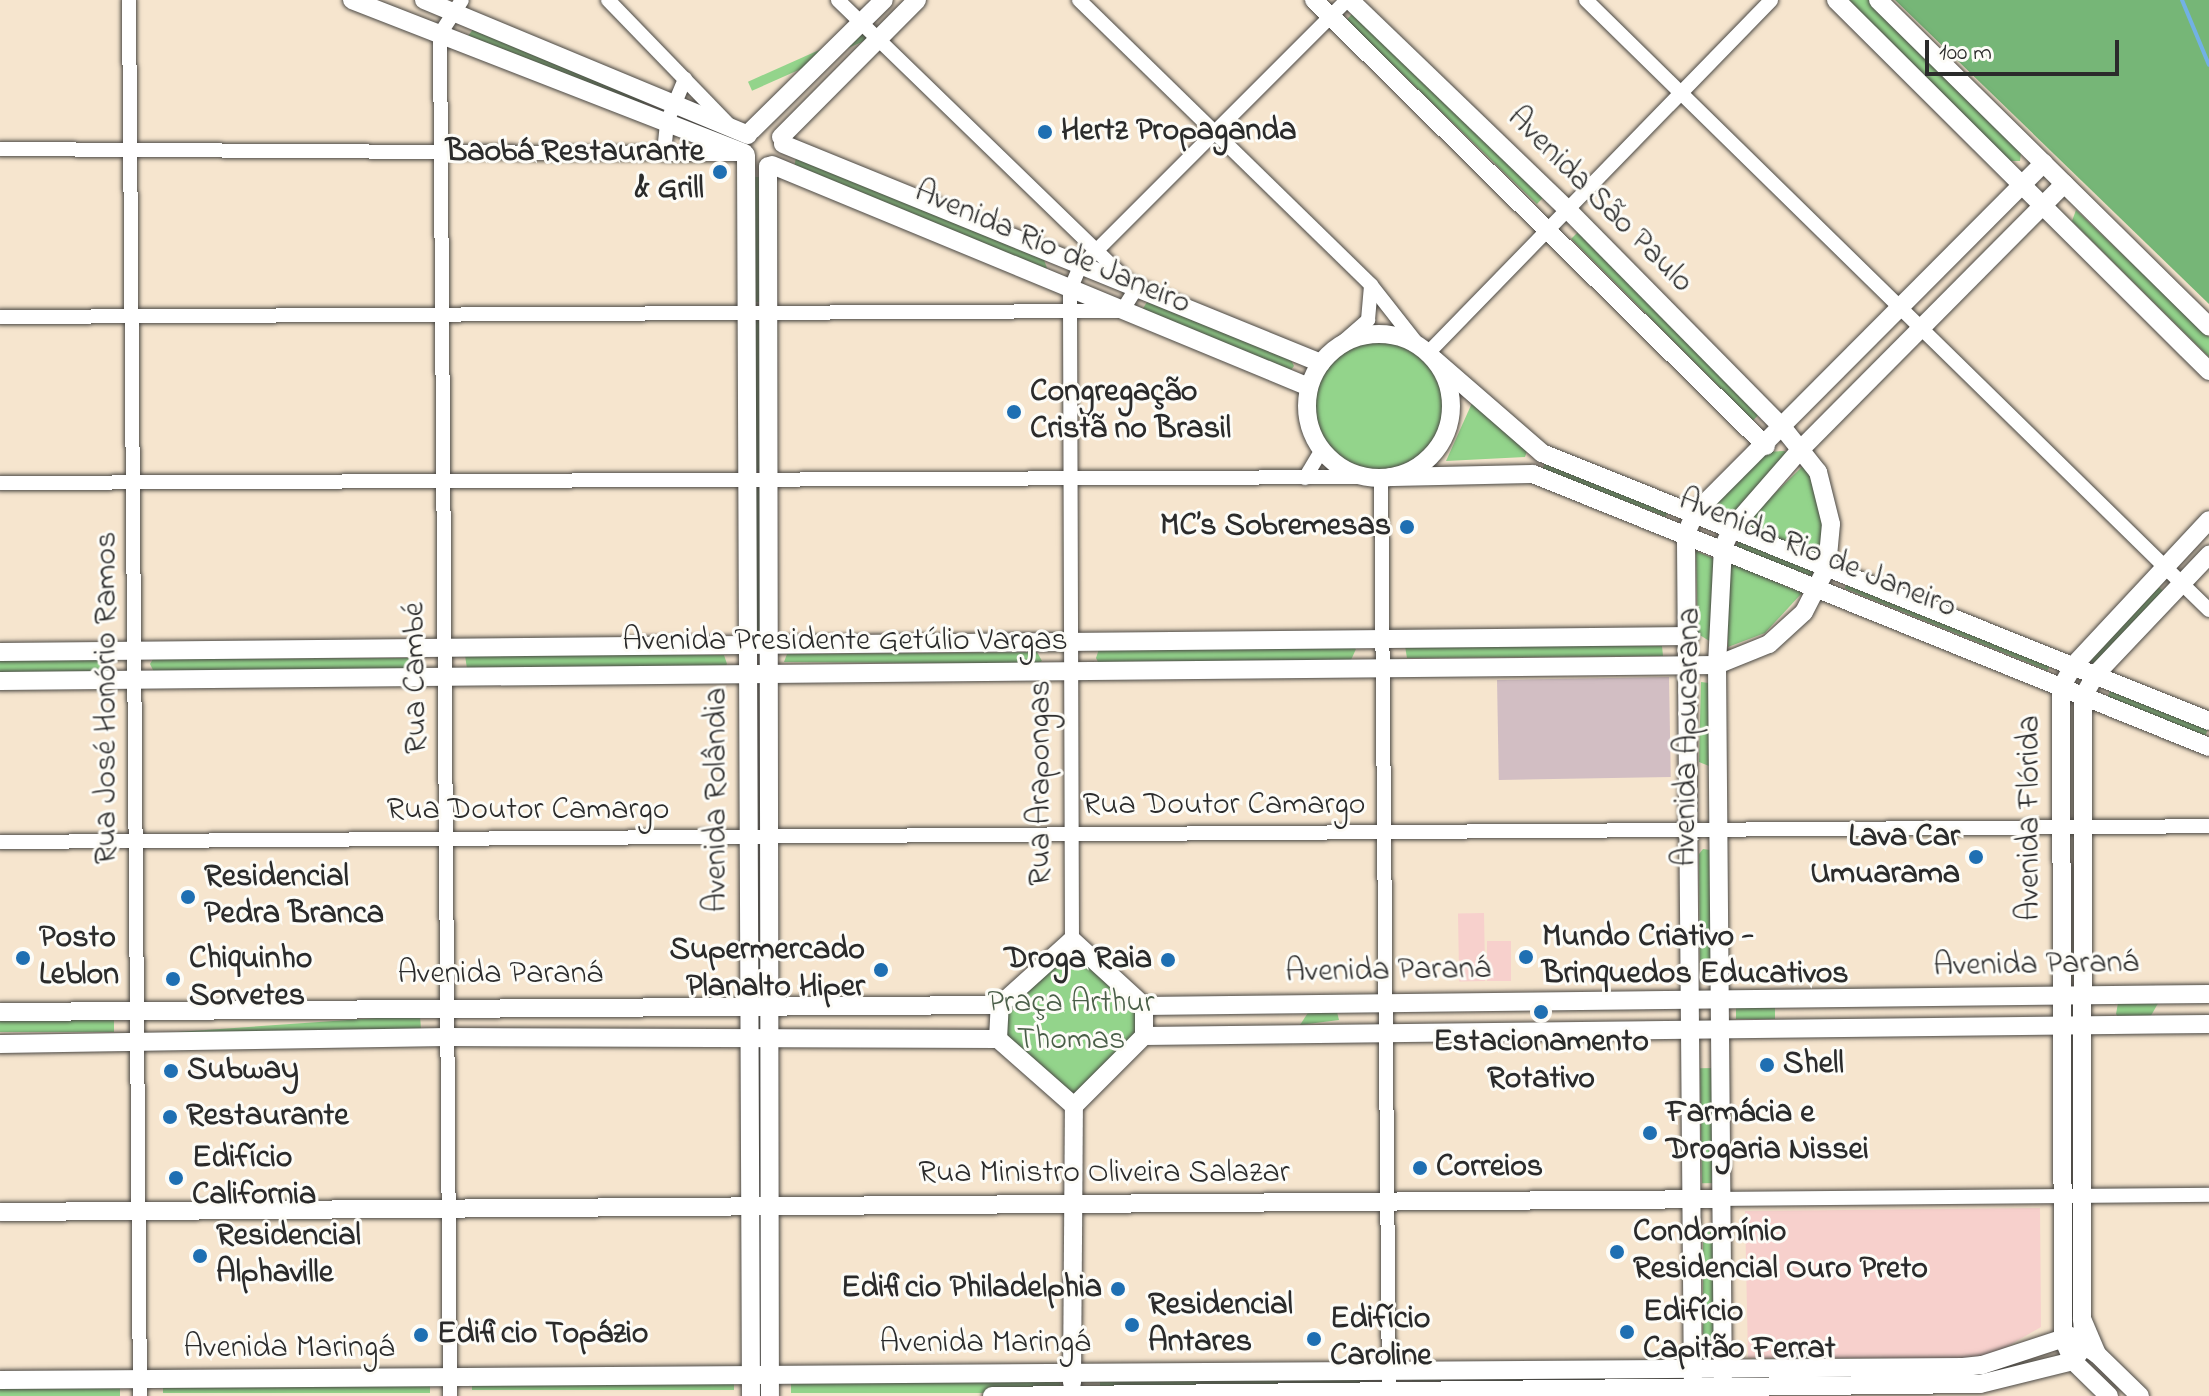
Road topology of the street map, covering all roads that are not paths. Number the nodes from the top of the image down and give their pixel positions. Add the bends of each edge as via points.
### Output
1 (129, 0) edge
2 (352, 0) edge
3 (424, 0) edge
4 (608, 0) edge
5 (838, 0) edge
6 (884, 0) edge
7 (917, 0) edge
8 (1079, 0) edge
9 (1314, 0) edge
10 (1348, 0) edge
11 (1586, 0) edge
12 (1771, 0) edge
13 (1836, 0) edge
14 (1878, 0) edge
15 (456, 5) edge
16 (1331, 16) junction
17 (861, 23) junction
18 (440, 34) junction
19 (878, 39) junction
20 (685, 79) junction
21 (1681, 92) junction
22 (670, 113) junction
23 (1215, 132) junction
24 (782, 140) junction
25 (744, 142) junction
26 (0, 149) edge
27 (130, 149) junction
28 (440, 151) junction
29 (664, 152) junction
30 (2044, 163) junction
31 (770, 165) junction
32 (2021, 184) junction
33 (2064, 184) junction
34 (2041, 205) junction
35 (1567, 209) junction
36 (1547, 230) junction
37 (1098, 249) junction
38 (1080, 267) junction
39 (1371, 285) junction
40 (1136, 289) junction
41 (1070, 290) junction
42 (746, 310) junction
43 (767, 310) junction
44 (1069, 310) junction
45 (1900, 310) junction
46 (1122, 311) junction
47 (440, 312) junction
48 (134, 316) junction
49 (0, 317) edge
50 (2209, 326) edge
51 (1920, 328) junction
52 (1336, 348) junction
53 (1427, 353) junction
54 (1321, 363) junction
55 (2209, 371) edge
56 (1309, 387) junction
57 (1783, 428) junction
58 (1766, 446) junction
59 (1322, 450) junction
60 (1800, 450) junction
61 (1542, 453) junction
62 (1533, 474) junction
63 (1380, 477) junction
64 (1305, 478) junction
65 (1068, 479) junction
66 (758, 480) junction
67 (442, 481) junction
68 (136, 482) junction
69 (0, 483) edge
70 (1695, 513) junction
71 (2209, 520) edge
72 (1732, 528) junction
73 (1686, 534) junction
74 (1723, 548) junction
75 (2209, 555) edge
76 (1827, 567) junction
77 (2164, 569) junction
78 (2180, 583) junction
79 (1820, 586) junction
80 (2209, 610) edge
81 (1690, 636) junction
82 (1071, 641) junction
83 (1381, 641) junction
84 (748, 645) junction
85 (768, 646) junction
86 (446, 650) junction
87 (134, 651) junction
88 (0, 652) edge
89 (1691, 665) junction
90 (1717, 665) junction
91 (2074, 665) junction
92 (1381, 667) junction
93 (1071, 671) junction
94 (768, 672) junction
95 (748, 673) junction
96 (2095, 675) junction
97 (445, 676) junction
98 (134, 680) junction
99 (0, 681) edge
100 (2061, 688) junction
101 (2083, 697) junction
102 (2209, 721) edge
103 (2209, 747) edge
104 (1690, 771) junction
105 (1718, 771) junction
106 (2209, 826) edge
107 (2081, 827) junction
108 (2059, 828) junction
109 (1718, 830) junction
110 (1690, 831) junction
111 (1382, 833) junction
112 (1071, 835) junction
113 (749, 837) junction
114 (768, 837) junction
115 (446, 839) junction
116 (135, 841) junction
117 (0, 842) edge
118 (1072, 940) junction
119 (2209, 994) edge
120 (2008, 996) junction
121 (2062, 996) junction
122 (2083, 996) junction
123 (2121, 996) junction
124 (1691, 998) junction
125 (1654, 999) junction
126 (1718, 999) junction
127 (1785, 1000) junction
128 (1384, 1002) junction
129 (1418, 1002) junction
130 (1334, 1003) junction
131 (749, 1004) junction
132 (769, 1004) junction
133 (446, 1005) junction
134 (1000, 1005) junction
135 (1182, 1005) junction
136 (1144, 1006) junction
137 (137, 1011) junction
138 (0, 1012) edge
139 (2209, 1024) edge
140 (2062, 1026) junction
141 (2084, 1026) junction
142 (2122, 1026) junction
143 (2009, 1027) junction
144 (1656, 1028) junction
145 (1691, 1028) junction
146 (1718, 1028) junction
147 (1785, 1029) junction
148 (1421, 1032) junction
149 (1335, 1033) junction
150 (1384, 1033) junction
151 (1185, 1035) junction
152 (1144, 1036) junction
153 (447, 1037) junction
154 (749, 1038) junction
155 (769, 1038) junction
156 (998, 1039) junction
157 (0, 1044) edge
158 (137, 1044) junction
159 (1718, 1066) junction
160 (1691, 1068) junction
161 (1074, 1106) junction
162 (2209, 1195) edge
163 (2061, 1196) junction
164 (2082, 1196) junction
165 (1719, 1199) junction
166 (1691, 1200) junction
167 (1386, 1202) junction
168 (1075, 1204) junction
169 (759, 1206) junction
170 (448, 1208) junction
171 (138, 1211) junction
172 (0, 1212) edge
173 (2063, 1339) junction
174 (2091, 1348) junction
175 (2073, 1361) junction
176 (1389, 1371) junction
177 (1071, 1373) junction
178 (1166, 1373) junction
179 (760, 1376) junction
180 (1970, 1382) edge
181 (1693, 1384) edge
182 (1722, 1384) edge
183 (7, 1386) edge
184 (450, 1387) edge
185 (140, 1388) edge
186 (1167, 1394) junction
187 (1389, 1394) edge
188 (751, 1396) edge
189 (770, 1396) edge
190 (992, 1396) edge
191 (1072, 1396) edge
192 (2109, 1396) edge
193 (2140, 1396) edge

1 - 27 street, Rua José Honório Ramos
2 - 18 street
3 - 15 street
4 - 20 street
5 - 17 street
6 - 17 street
7 - 19 street
8 - 23 street
9 - 16 street, Avenida São Paulo
10 - 16 street
10 - 35 street, Avenida São Paulo
11 - 21 street
12 - 21 street
13 - 32 street
14 - 30 street
15 - 18 street, Rua Cambé
15 - 22 street
16 - 23 street
16 - 36 street, Avenida São Paulo
17 - 19 street
17 - 25 street
18 - 22 street
18 - 28 street, Rua Cambé
19 - 24 street
19 - 37 street
20 - 22 street
20 - 25 street
21 - 35 street
21 - 45 street
22 - 25 street
22 - 25 street
22 - 29 street
23 - 37 street
23 - 39 street
24 - 25 street, Avenida Rio de Janeiro via 771,129
24 - 31 street
24 - 38 street, Avenida Rio de Janeiro
25 - 29 street
25 - 31 street, Avenida Rio de Janeiro via 758,166
25 - 42 street, Avenida Rolândia
26 - 27 street
27 - 28 street
27 - 48 street, Rua José Honório Ramos
28 - 29 street
28 - 47 street, Rua Cambé
30 - 32 street
30 - 33 street
31 - 41 street, Avenida Rio de Janeiro
31 - 43 street, Avenida Rolândia
32 - 34 street
32 - 45 street
33 - 34 street, Avenida Apucarana
33 - 50 street
34 - 51 street, Avenida Apucarana
34 - 55 street
35 - 36 street
35 - 57 street, Avenida São Paulo
36 - 53 street
36 - 58 street, Avenida São Paulo
37 - 38 street
37 - 40 street
38 - 40 street, Avenida Rio de Janeiro
38 - 41 street
39 - 52 street via 1368,320
39 - 53 street
40 - 46 street
40 - 54 street, Avenida Rio de Janeiro
41 - 44 street, Rua Arapongas
41 - 46 street, Avenida Rio de Janeiro
42 - 43 street
42 - 47 street
42 - 66 street, Avenida Rolândia
43 - 44 street
43 - 66 street, Avenida Rolândia
44 - 46 street
44 - 65 street, Rua Arapongas
45 - 51 street
45 - 57 street
46 - 56 street, Avenida Rio de Janeiro
47 - 48 street
47 - 67 street, Rua Cambé
48 - 49 street
48 - 68 street, Rua José Honório Ramos
51 - 60 street, Avenida Apucarana
51 - 77 street
52 - 53 street via 1377,334
52 - 54 street
53 - 61 street, Avenida Rio de Janeiro
53 - 63 street via 1451,399 1447,431 1429,458
54 - 56 street
56 - 59 street via 1310,427
57 - 58 street
57 - 60 street, Avenida São Paulo
58 - 60 street
58 - 70 street
59 - 63 street via 1342,468
59 - 64 street
60 - 72 street, Avenida Apucarana
60 - 76 street, Avenida São Paulo via 1818,472 1829,506
61 - 62 street
61 - 70 street, Avenida Rio de Janeiro
62 - 63 street, Avenida Rio de Janeiro
62 - 73 street, Avenida Rio de Janeiro
63 - 64 street
63 - 83 street
64 - 65 street
65 - 66 street
65 - 82 street, Rua Arapongas
66 - 67 street
66 - 84 street, Avenida Rolândia
66 - 85 street, Avenida Rolândia
67 - 68 street
67 - 86 street, Rua Cambé
68 - 69 street
68 - 87 street, Rua José Honório Ramos
70 - 72 street, Avenida Rio de Janeiro
70 - 73 street
71 - 77 street, Avenida Flórida
72 - 74 street, Avenida Apucarana
72 - 76 street, Avenida Rio de Janeiro
73 - 74 street, Avenida Rio de Janeiro
73 - 81 street, Avenida Apucarana
74 - 79 street, Avenida Rio de Janeiro
74 - 90 street, Avenida Apucarana
75 - 78 street, Avenida Flórida
76 - 79 street, Avenida São Paulo
76 - 91 street, Avenida Rio de Janeiro
77 - 78 street
77 - 91 street, Avenida Flórida
78 - 80 street
78 - 96 street, Avenida Flórida
79 - 90 street, Avenida Presidente Getúlio Vargas via 1778,637 1748,656
79 - 100 street, Avenida Rio de Janeiro
81 - 83 street, Avenida Presidente Getúlio Vargas
81 - 89 street, Avenida Apucarana
81 - 90 street
82 - 83 street, Avenida Presidente Getúlio Vargas
82 - 85 street, Avenida Presidente Getúlio Vargas
82 - 93 street, Rua Arapongas
83 - 92 street
84 - 85 street, Avenida Presidente Getúlio Vargas
84 - 86 street, Avenida Presidente Getúlio Vargas
84 - 95 street, Avenida Rolândia
85 - 94 street, Avenida Rolândia
86 - 87 street, Avenida Presidente Getúlio Vargas
86 - 97 street, Rua Cambé
87 - 88 street, Avenida Presidente Getúlio Vargas
87 - 98 street, Rua José Honório Ramos
89 - 90 street, Avenida Presidente Getúlio Vargas
89 - 92 street, Avenida Presidente Getúlio Vargas
89 - 104 street, Avenida Apucarana
90 - 105 street, Avenida Apucarana
91 - 96 street, Avenida Rio de Janeiro
91 - 100 street, Avenida Flórida
92 - 93 street, Avenida Presidente Getúlio Vargas
92 - 111 street
93 - 94 street, Avenida Presidente Getúlio Vargas
93 - 112 street, Rua Arapongas
94 - 95 street, Avenida Presidente Getúlio Vargas
94 - 114 street, Avenida Rolândia
95 - 97 street, Avenida Presidente Getúlio Vargas
95 - 113 street, Avenida Rolândia
96 - 101 street, Avenida Flórida
96 - 102 street, Avenida Rio de Janeiro
97 - 98 street, Avenida Presidente Getúlio Vargas
97 - 115 street, Rua Cambé
98 - 99 street, Avenida Presidente Getúlio Vargas
98 - 116 street, Rua José Honório Ramos
100 - 101 street, Avenida Rio de Janeiro
100 - 108 street, Avenida Flórida
101 - 103 street, Avenida Rio de Janeiro
101 - 107 street, Avenida Flórida
104 - 105 street
104 - 110 street, Avenida Apucarana
105 - 109 street, Avenida Apucarana
106 - 107 street, Rua Doutor Camargo
107 - 108 street, Rua Doutor Camargo
107 - 122 street, Avenida Flórida
108 - 109 street, Rua Doutor Camargo
108 - 121 street, Avenida Flórida
109 - 110 street, Rua Doutor Camargo
109 - 126 street, Avenida Apucarana
110 - 111 street, Rua Doutor Camargo
110 - 124 street, Avenida Apucarana
111 - 112 street, Rua Doutor Camargo
111 - 128 street
112 - 114 street, Rua Doutor Camargo
112 - 118 street, Rua Arapongas
113 - 114 street, Rua Doutor Camargo
113 - 115 street, Rua Doutor Camargo
113 - 131 street, Avenida Rolândia
114 - 132 street, Avenida Rolândia
115 - 116 street, Rua Doutor Camargo
115 - 133 street, Rua Cambé
116 - 117 street, Rua Doutor Camargo
116 - 137 street, Rua José Honório Ramos
118 - 134 street
118 - 136 street
119 - 123 street, Avenida Paraná
120 - 121 street, Avenida Paraná
120 - 127 street, Avenida Paraná
120 - 143 street via 2019,1015
121 - 122 street, Avenida Paraná
121 - 140 street, Avenida Flórida
122 - 123 street, Avenida Paraná
122 - 141 street, Avenida Flórida
123 - 142 street via 2111,1015
124 - 125 street, Avenida Paraná
124 - 126 street, Avenida Paraná
124 - 145 street, Avenida Apucarana
125 - 129 street, Avenida Paraná
125 - 144 street via 1663,1009
126 - 127 street, Avenida Paraná
126 - 146 street, Avenida Apucarana
127 - 147 street via 1777,1015
128 - 129 street, Avenida Paraná
128 - 130 street, Avenida Paraná
128 - 150 street
129 - 148 street via 1410,1018
130 - 135 street, Avenida Paraná
130 - 149 street via 1345,1022
131 - 132 street, Avenida Paraná
131 - 133 street, Avenida Paraná
131 - 154 street, Avenida Rolândia
132 - 134 street, Avenida Paraná
132 - 155 street, Avenida Rolândia
133 - 137 street, Avenida Paraná
133 - 153 street, Rua Cambé
134 - 156 street
135 - 136 street, Avenida Paraná
135 - 151 street via 1172,1017
136 - 152 street
137 - 138 street, Avenida Paraná
137 - 158 street, Rua José Honório Ramos
139 - 142 street, Avenida Paraná
140 - 141 street, Avenida Paraná
140 - 143 street, Avenida Paraná
140 - 163 street, Avenida Flórida
141 - 142 street, Avenida Paraná
141 - 164 street, Avenida Flórida
143 - 147 street, Avenida Paraná
144 - 145 street, Avenida Paraná
144 - 148 street, Avenida Paraná
145 - 146 street, Avenida Paraná
145 - 160 street, Avenida Apucarana
146 - 147 street, Avenida Paraná
146 - 159 street, Avenida Apucarana
148 - 150 street, Avenida Paraná
149 - 150 street, Avenida Paraná
149 - 151 street, Avenida Paraná
150 - 167 street
151 - 152 street, Avenida Paraná
152 - 161 street
153 - 154 street, Avenida Paraná
153 - 158 street, Avenida Paraná
153 - 170 street, Rua Cambé
154 - 155 street, Avenida Paraná
154 - 169 street, Avenida Rolândia
155 - 156 street, Avenida Paraná
155 - 169 street, Avenida Rolândia
156 - 161 street
157 - 158 street, Avenida Paraná
158 - 171 street, Rua José Honório Ramos
159 - 160 street via 1701,1061
159 - 165 street, Avenida Apucarana
160 - 166 street, Avenida Apucarana
161 - 168 street
162 - 164 street, Rua Ministro Oliveira Salazar
163 - 164 street, Rua Ministro Oliveira Salazar
163 - 165 street, Rua Ministro Oliveira Salazar
163 - 173 street, Avenida Flórida
164 - 174 street, Avenida Flórida via 2082,1319
165 - 166 street, Rua Ministro Oliveira Salazar
165 - 182 street, Avenida Apucarana
166 - 167 street, Rua Ministro Oliveira Salazar
166 - 181 street, Avenida Apucarana
167 - 168 street, Rua Ministro Oliveira Salazar
167 - 176 street
168 - 169 street, Rua Ministro Oliveira Salazar
168 - 177 street
169 - 170 street, Rua Ministro Oliveira Salazar
169 - 179 street, Avenida Rolândia
170 - 171 street, Rua Ministro Oliveira Salazar
170 - 184 street, Rua Cambé
171 - 172 street, Rua Ministro Oliveira Salazar
171 - 185 street, Rua José Honório Ramos
173 - 174 street via 2070,1336
173 - 175 street, Avenida Flórida
173 - 180 street, Avenida Maringá
174 - 175 street
174 - 193 street, Avenida Flórida
175 - 180 street, Avenida Maringá
175 - 192 street, Avenida Flórida
176 - 178 street, Avenida Maringá
176 - 181 street, Avenida Maringá
176 - 187 street
177 - 178 street, Avenida Maringá
177 - 179 street, Avenida Maringá
177 - 191 street
178 - 186 street
179 - 184 street, Avenida Maringá
179 - 188 street, Avenida Rolândia
179 - 189 street, Avenida Rolândia
180 - 182 street, Avenida Maringá
181 - 182 street, Avenida Maringá
181 - 187 street, Avenida Maringá
183 - 185 street, Avenida Maringá
184 - 185 street, Avenida Maringá
186 - 187 street, Avenida Maringá
186 - 191 street, Avenida Maringá
190 - 191 street, Avenida Maringá

